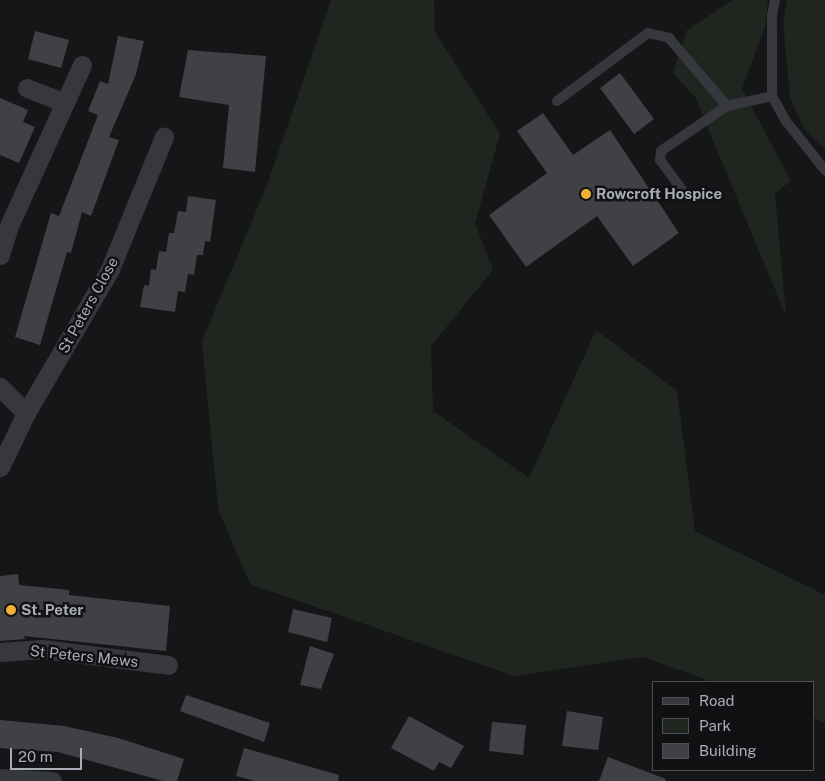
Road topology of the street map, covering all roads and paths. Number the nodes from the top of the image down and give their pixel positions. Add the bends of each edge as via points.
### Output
1 (775, 0) edge
2 (82, 65) dead end
3 (26, 88) dead end
4 (772, 96) junction
5 (557, 101) dead end
6 (65, 103) junction
7 (727, 106) junction
8 (164, 137) dead end
9 (825, 170) edge
10 (682, 190) dead end
11 (0, 255) edge
12 (0, 387) edge
13 (26, 413) junction
14 (0, 466) edge
15 (0, 652) edge
16 (168, 665) dead end
17 (0, 778) edge
18 (52, 781) edge

1 - 4 lane
2 - 6 street
3 - 6 street
4 - 7 lane
4 - 9 lane via 786,120
5 - 7 lane via 648,33 669,38
6 - 11 street via 8,228
7 - 10 lane via 661,151 660,160
8 - 13 street, St Peters Close via 110,269
12 - 13 street
13 - 14 street, St Peters Close
15 - 16 street, St Peters Mews via 42,649
17 - 18 street

